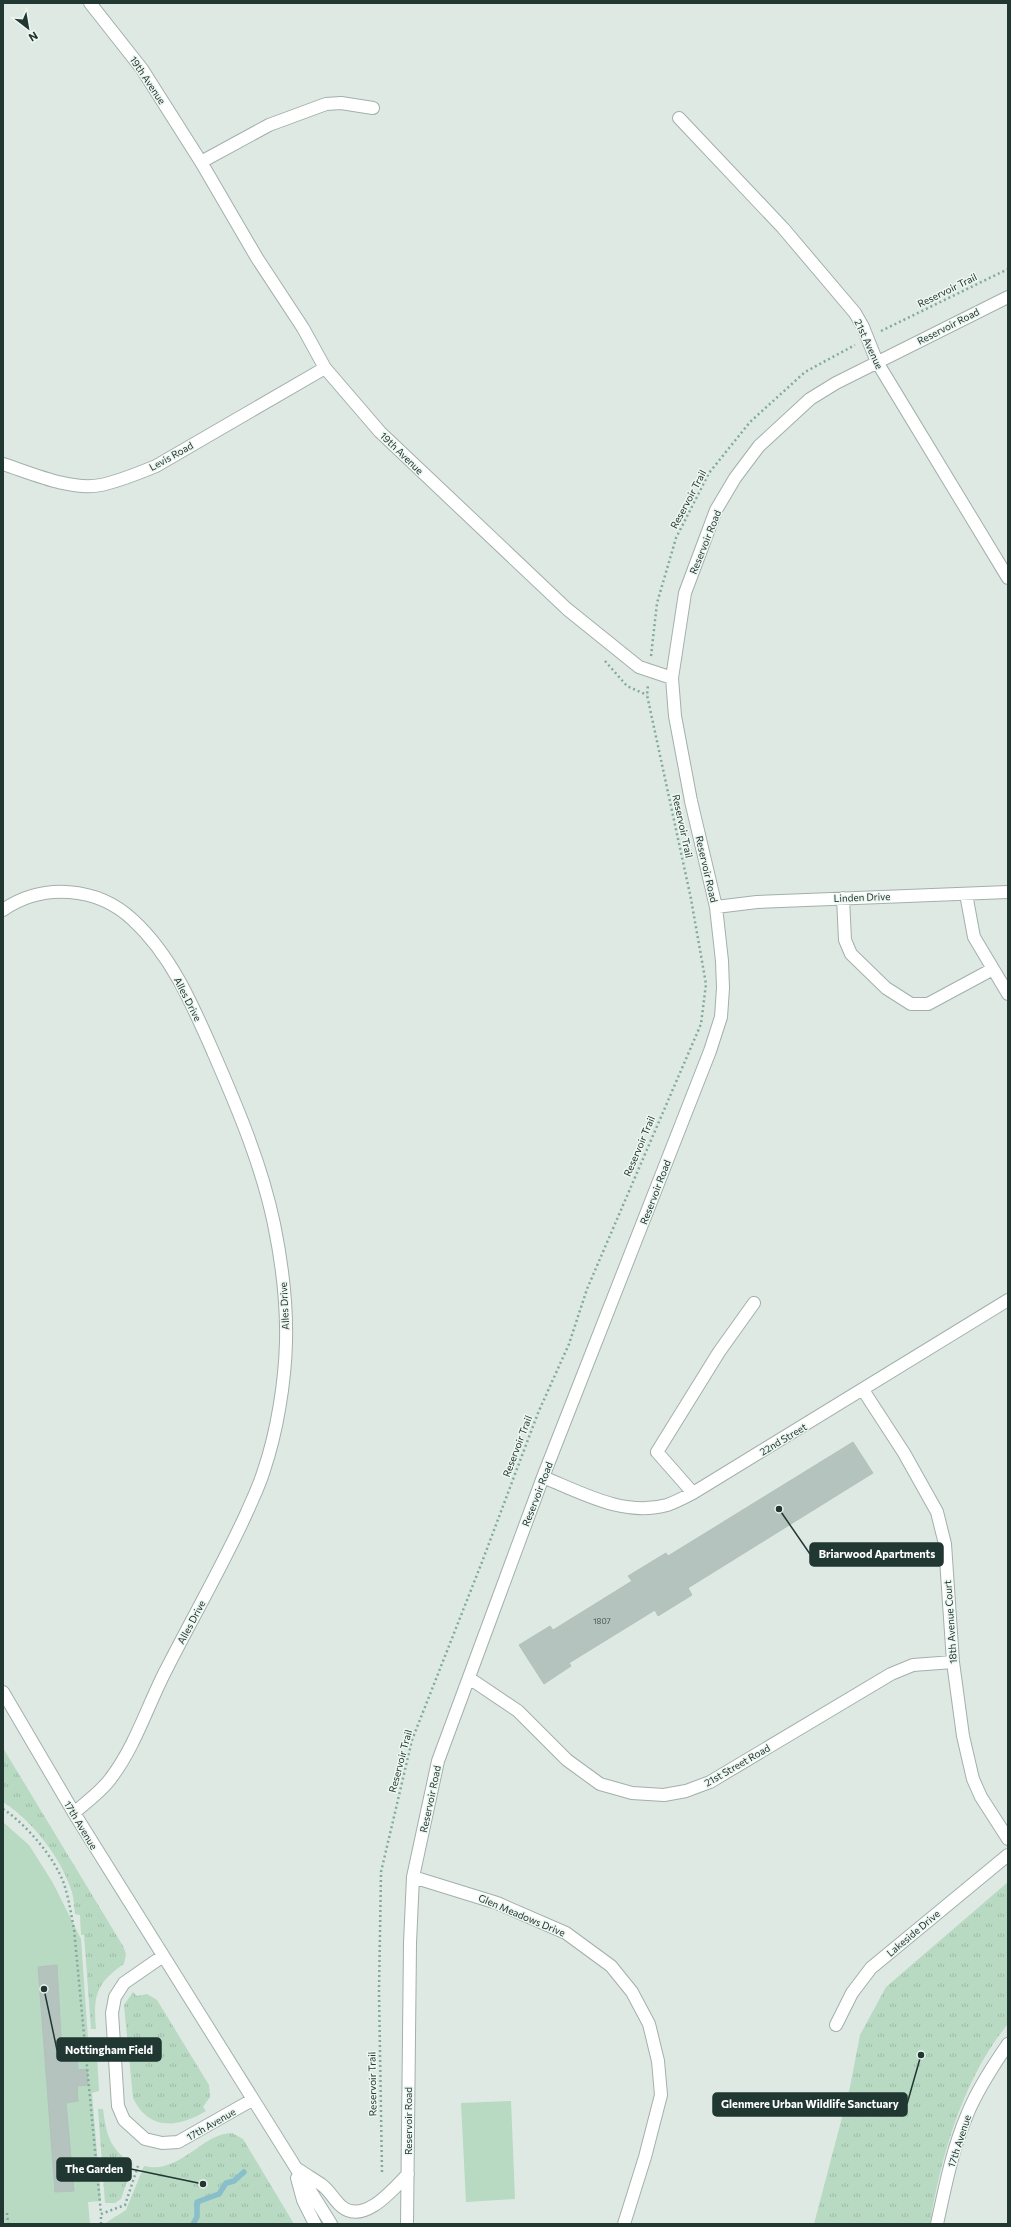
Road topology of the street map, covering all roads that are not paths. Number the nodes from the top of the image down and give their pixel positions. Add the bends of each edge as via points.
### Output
1 (90, 3) edge
2 (372, 108) dead end
3 (679, 118) dead end
4 (201, 162) junction
5 (1008, 297) edge
6 (877, 362) junction
7 (325, 368) junction
8 (3, 464) edge
9 (1008, 578) edge
10 (672, 678) junction
11 (1008, 892) edge
12 (966, 894) junction
13 (843, 898) junction
14 (716, 907) junction
15 (3, 910) edge
16 (993, 969) junction
17 (1008, 994) edge
18 (1008, 1300) edge
19 (754, 1303) dead end
20 (864, 1390) junction
21 (543, 1477) junction
22 (693, 1493) junction
23 (953, 1662) junction
24 (469, 1678) junction
25 (3, 1692) edge
26 (74, 1813) junction
27 (1008, 1839) edge
28 (1008, 1856) edge
29 (413, 1876) junction
30 (163, 1956) junction
31 (836, 2025) dead end
32 (1008, 2044) edge
33 (252, 2100) junction
34 (294, 2167) junction
35 (408, 2174) junction
36 (315, 2224) edge
37 (331, 2224) edge
38 (407, 2224) edge
39 (624, 2224) edge
40 (937, 2224) edge

1 - 4 street, 19th Avenue via 142,69
2 - 4 street via 341,103 326,104 269,125
3 - 6 street, 21st Avenue via 783,228 855,313
4 - 7 street, 19th Avenue
5 - 6 street, Reservoir Road
6 - 9 street, 21st Avenue
6 - 10 street, Reservoir Road via 810,399 760,446 735,478 716,510 685,593
7 - 8 street, Levis Road via 156,466 128,477 100,485 85,486 53,480
7 - 10 street, 19th Avenue via 380,432 567,609 639,667
10 - 14 street, Reservoir Road via 675,716 691,801
11 - 12 street, Linden Drive
12 - 13 street, Linden Drive
12 - 16 street via 974,937
13 - 14 street, Linden Drive via 757,902
13 - 16 street via 845,940 851,954 886,988 911,1004 928,1004
14 - 21 street, Reservoir Road via 722,974 721,1017 710,1051
15 - 26 street, Alles Drive via 16,901 46,892 72,891 105,901 132,918 165,957 190,999 228,1084 261,1175 274,1222 286,1306 286,1345 275,1433 264,1472 227,1555 111,1780
16 - 17 street
18 - 20 street, 22nd Street
19 - 22 street via 719,1352 657,1452
20 - 22 street, 22nd Street
20 - 23 street, 18th Avenue Court via 937,1512 945,1544
21 - 22 street, 22nd Street via 600,1501 633,1508 668,1504
21 - 24 street, Reservoir Road
23 - 24 street, 21st Street Road via 913,1665 891,1674 710,1782 686,1791 664,1795 632,1793 600,1784 567,1760 518,1711
23 - 27 street, 18th Avenue Court via 963,1736 973,1779 981,1797
24 - 29 street, Reservoir Road via 438,1761
25 - 26 street, 17th Avenue
26 - 30 street, 17th Avenue
28 - 31 street, Lakeside Drive via 871,1968 852,1993
29 - 35 street, Reservoir Road
29 - 39 street, Glen Meadows Drive via 497,1903 566,1933 611,1966 632,1992 649,2024 658,2061 661,2094
30 - 33 street, 17th Avenue
30 - 33 street, 17th Avenue via 124,1983 115,1997 112,2013 118,2106 124,2120 146,2139 162,2143 178,2142
32 - 40 street, 17th Avenue via 967,2115 947,2177
33 - 34 street, 17th Avenue
34 - 35 street via 323,2186 342,2208 353,2211 373,2207
34 - 36 street via 303,2200
34 - 37 street, 17th Avenue
35 - 38 street, Reservoir Road

